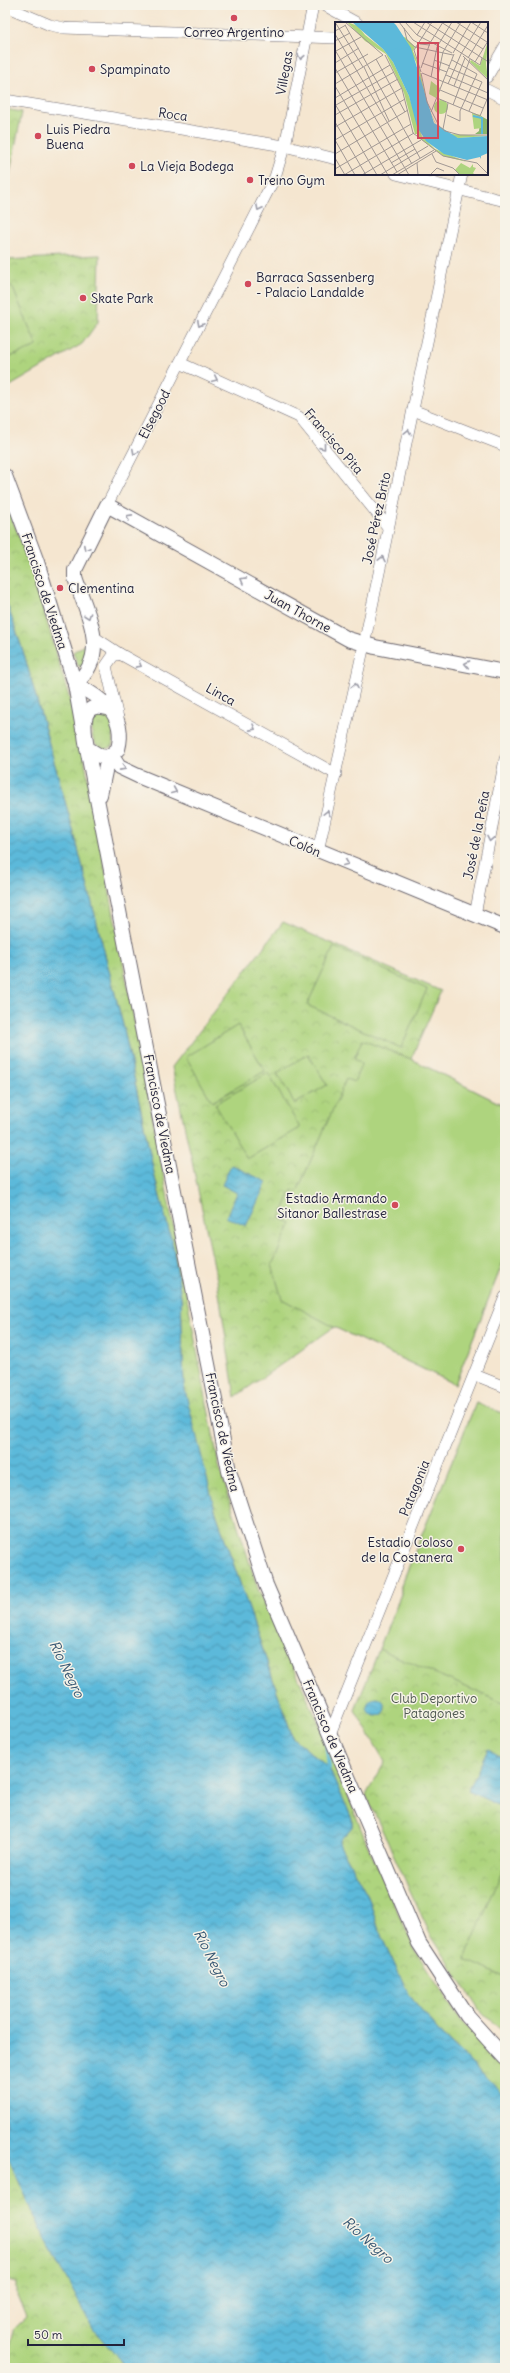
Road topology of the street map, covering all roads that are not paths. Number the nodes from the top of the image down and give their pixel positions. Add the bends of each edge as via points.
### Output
1 (312, 5) edge
2 (324, 5) edge
3 (5, 6) edge
4 (355, 22) edge
5 (305, 36) junction
6 (335, 38) edge
7 (505, 46) edge
8 (488, 75) edge
9 (488, 90) edge
10 (505, 99) edge
11 (5, 100) edge
12 (284, 146) junction
13 (335, 159) edge
14 (400, 175) edge
15 (462, 175) edge
16 (459, 190) junction
17 (505, 201) edge
18 (180, 363) junction
19 (413, 410) junction
20 (505, 446) edge
21 (5, 476) edge
22 (107, 505) junction
23 (388, 526) junction
24 (94, 637) junction
25 (364, 645) junction
26 (120, 654) junction
27 (505, 672) edge
28 (75, 684) junction
29 (107, 708) junction
30 (118, 720) junction
31 (83, 729) junction
32 (87, 748) junction
33 (110, 757) junction
34 (505, 759) edge
35 (336, 774) junction
36 (99, 799) junction
37 (318, 851) junction
38 (475, 915) junction
39 (505, 927) edge
40 (505, 1297) edge
41 (475, 1375) junction
42 (505, 1387) edge
43 (330, 1734) junction
44 (505, 2058) edge

1 - 5 street, Villegas
2 - 4 street
3 - 5 street via 50,26 64,28
5 - 6 street
5 -> 12 street, Villegas
7 - 8 street
9 - 10 street
11 - 12 street, Roca
12 - 13 street, Roca
12 -> 18 street, Elsegood via 275,177
14 - 16 street
15 - 16 street, José Pérez Brito
16 - 17 street
16 - 19 street, José Pérez Brito
18 -> 22 street, Elsegood
18 -> 23 street, Francisco Pita via 299,418
19 - 20 street
23 -> 19 street, José Pérez Brito
21 - 28 street, Francisco de Viedma via 38,562
22 -> 24 street, Elsegood via 75,570 75,578
25 -> 22 street, Juan Thorne
25 -> 23 street, José Pérez Brito
24 - 26 street, Linca
24 - 28 street, Elsegood via 92,664 89,671
27 -> 25 street, Juan Thorne
35 -> 25 street, José Pérez Brito
26 - 30 street via 113,656 106,666
26 -> 35 street, Linca
28 - 29 street via 92,694
28 - 31 street, Francisco de Viedma
29 - 30 street
29 - 31 street via 100,707 89,712 85,716
30 - 33 street, Francisco de Viedma via 119,744
31 - 32 street, Francisco de Viedma
32 - 33 street via 100,756
32 - 36 street, Francisco de Viedma
33 - 36 street, Francisco de Viedma
33 -> 37 street, Colón via 119,767 138,776
34 -> 38 street, José de la Peña
37 -> 35 street, José Pérez Brito
36 - 43 street, Francisco de Viedma via 229,1471 266,1585
37 -> 38 street, Colón
38 - 39 street, Colón
40 - 41 street, Patagonia
41 - 42 street
41 - 43 street, Patagonia
43 - 44 street, Francisco de Viedma via 419,1943 467,2016

